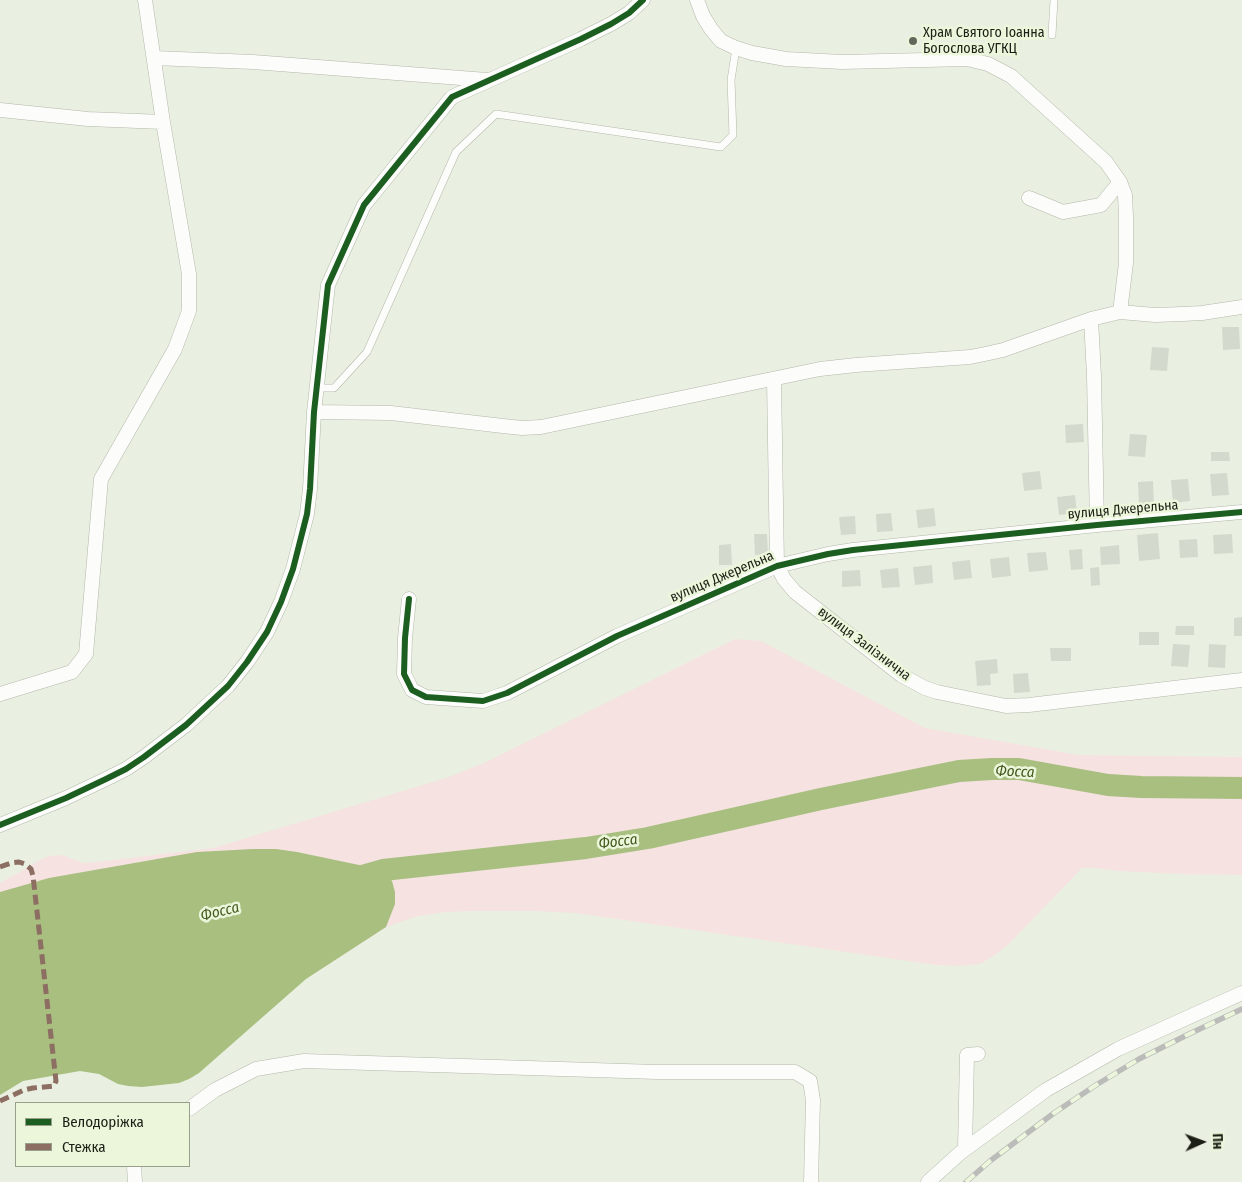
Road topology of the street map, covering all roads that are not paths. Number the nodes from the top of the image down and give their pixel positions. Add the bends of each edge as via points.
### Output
1 (145, 0) edge
2 (643, 0) edge
3 (697, 0) edge
4 (1054, 0) edge
5 (1052, 35) dead end
6 (736, 48) junction
7 (154, 58) junction
8 (490, 80) junction
9 (0, 110) edge
10 (163, 122) junction
11 (1120, 182) junction
12 (1029, 198) dead end
13 (1242, 307) edge
14 (1120, 312) junction
15 (1091, 319) junction
16 (774, 379) junction
17 (317, 388) junction
18 (314, 412) junction
19 (1242, 512) edge
20 (1097, 525) junction
21 (777, 566) junction
22 (409, 599) dead end
23 (1242, 680) edge
24 (0, 694) edge
25 (0, 825) edge
26 (1242, 992) edge
27 (978, 1054) dead end
28 (190, 1108) edge
29 (965, 1149) junction
30 (134, 1167) edge
31 (135, 1182) edge
32 (811, 1182) edge
33 (928, 1182) edge

1 - 7 street
2 - 8 street via 612,24
3 - 6 street via 711,29 721,41
4 - 5 lane
6 - 11 street via 786,59 813,61 966,59 988,64 1011,76 1106,162
6 - 17 lane via 731,80 733,135 721,147 496,114 456,152 367,352 334,388
7 - 8 street
7 - 10 street
8 - 17 street via 452,97 364,205 328,285
9 - 10 street via 88,119
10 - 24 street via 189,274 189,311 175,349 101,479 86,654 72,672
11 - 12 street via 1101,204 1063,212
11 - 14 street via 1125,195 1126,225 1126,263
13 - 14 street via 1183,314
14 - 15 street
15 - 16 street via 1003,350 970,357 838,367
15 - 20 street
16 - 18 street via 541,427 522,428 391,413
16 - 21 street
17 - 18 street
18 - 25 street via 310,488 293,569 266,632 228,686 186,725 113,776
19 - 20 street, вулиця Джерельна
20 - 21 street, вулиця Джерельна via 840,552
21 - 22 street, вулиця Джерельна via 617,636 507,693 483,700 426,697 412,690 404,674
21 - 23 street, вулиця Залізнична via 795,592 810,604 901,674 937,692 1018,706
26 - 29 street via 1118,1049 1046,1090
27 - 29 street via 967,1055
28 - 32 street via 215,1090 256,1069 304,1061 656,1072 795,1072 810,1081 813,1100
29 - 33 street
30 - 31 street

